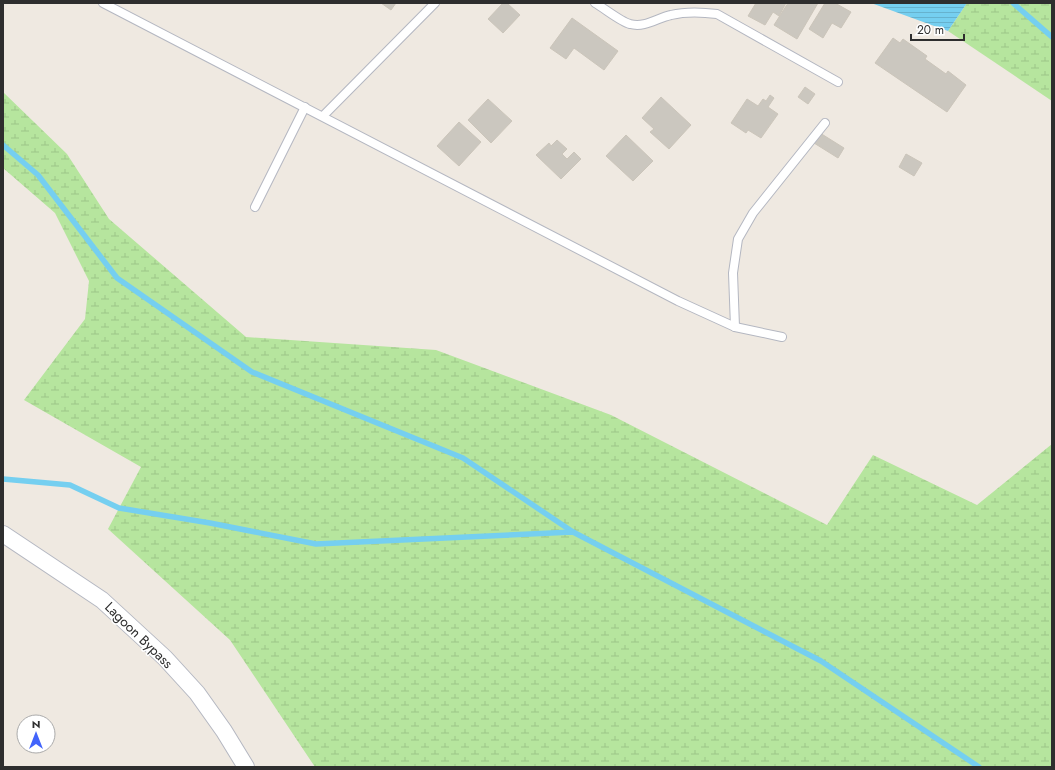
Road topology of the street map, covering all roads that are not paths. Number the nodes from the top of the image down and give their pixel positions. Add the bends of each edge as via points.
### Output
1 (102, 3) edge
2 (435, 3) edge
3 (595, 3) edge
4 (838, 82) dead end
5 (306, 108) junction
6 (323, 116) junction
7 (825, 123) dead end
8 (255, 206) dead end
9 (735, 327) junction
10 (782, 337) dead end
11 (3, 534) edge
12 (246, 767) edge

1 - 5 lane
2 - 6 lane
3 - 4 lane via 630,24 652,23 669,15 684,12 718,14
5 - 6 lane
5 - 8 lane
6 - 9 lane via 678,301
7 - 9 lane via 753,213 738,239 732,273
9 - 10 lane
11 - 12 street, Lagoon Bypass via 102,600 165,658 197,694

